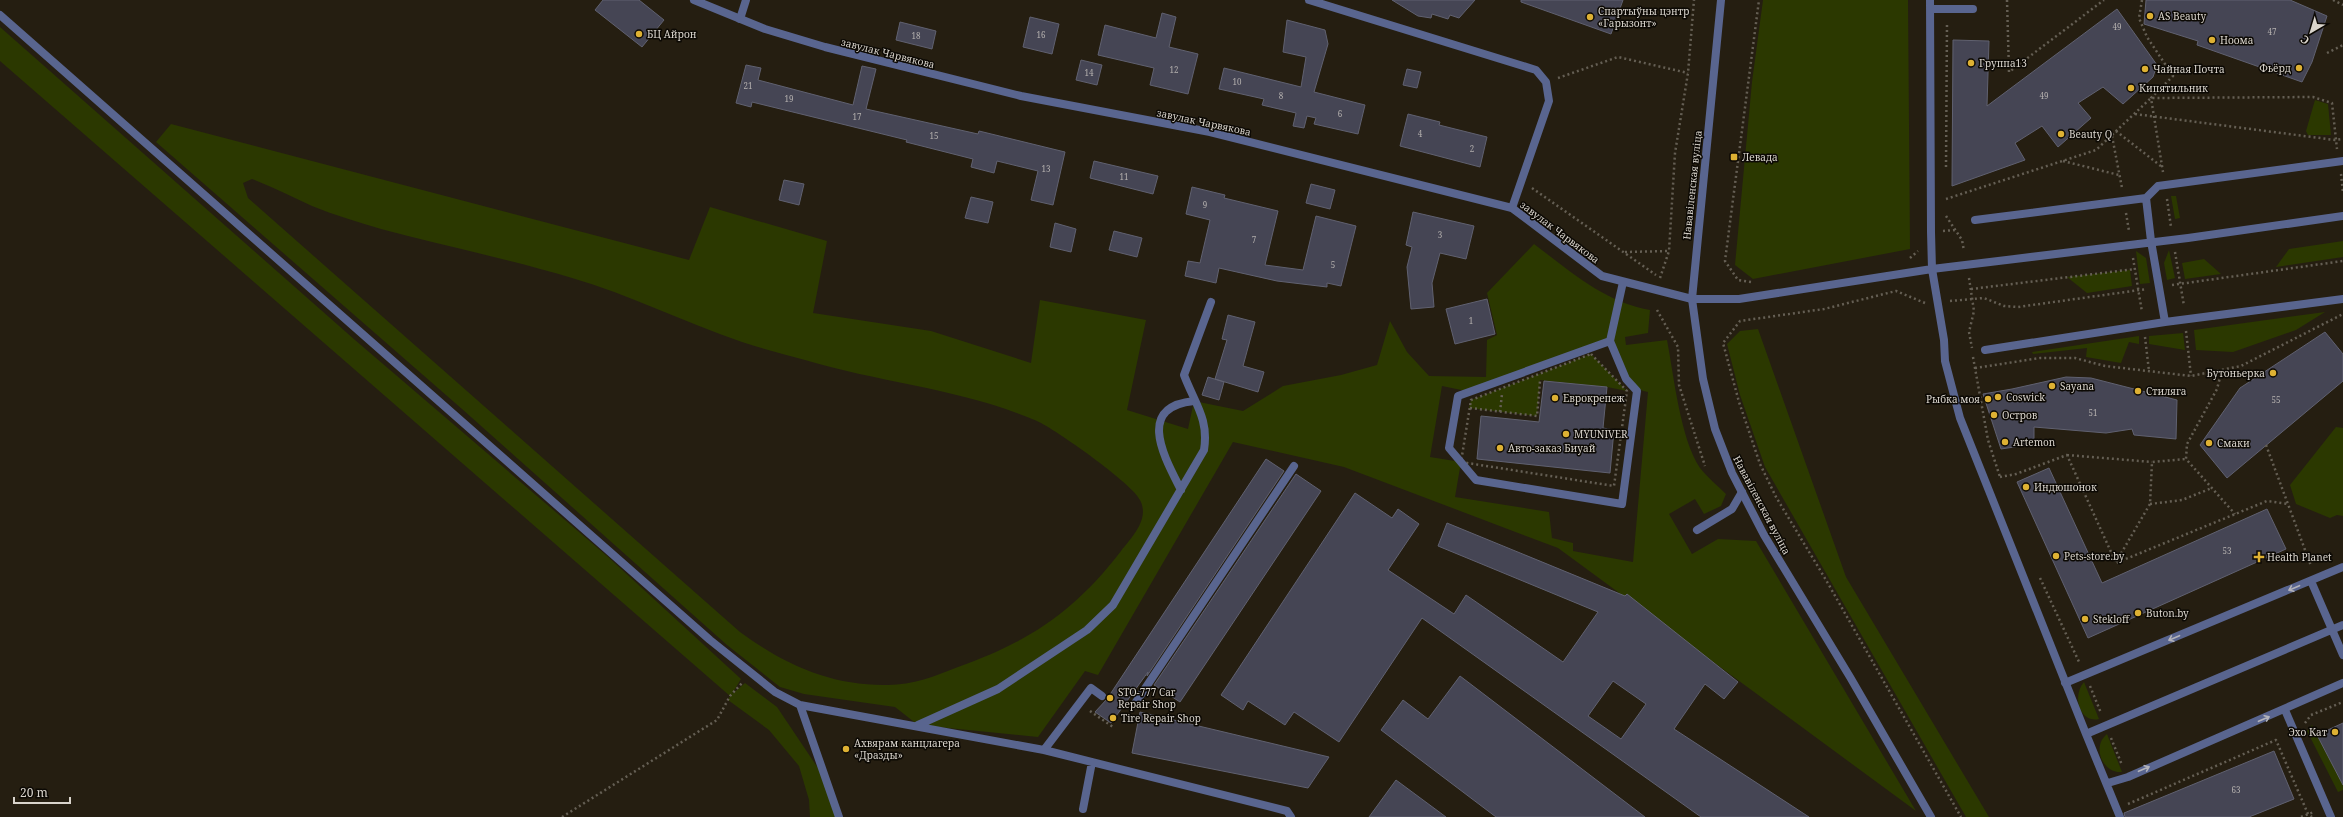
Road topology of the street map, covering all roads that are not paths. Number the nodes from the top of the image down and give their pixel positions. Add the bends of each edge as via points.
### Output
1 (694, 0) edge
2 (746, 0) edge
3 (1309, 0) edge
4 (1721, 0) edge
5 (1930, 4) edge
6 (1974, 9) dead end
7 (0, 14) edge
8 (740, 18) junction
9 (2343, 161) edge
10 (2146, 198) junction
11 (1512, 208) junction
12 (2343, 216) edge
13 (1974, 220) dead end
14 (2151, 241) junction
15 (1932, 269) junction
16 (1623, 282) junction
17 (1692, 299) junction
18 (2343, 299) edge
19 (1211, 302) dead end
20 (2165, 322) junction
21 (1610, 341) junction
22 (1985, 350) dead end
23 (1194, 401) junction
24 (1294, 466) dead end
25 (1181, 490) junction
26 (1742, 492) junction
27 (1697, 530) dead end
28 (2343, 567) edge
29 (2311, 581) junction
30 (2343, 625) edge
31 (2332, 630) junction
32 (2343, 655) edge
33 (2065, 682) junction
34 (2343, 683) edge
35 (1102, 696) dead end
36 (800, 705) junction
37 (1134, 705) dead end
38 (2285, 710) junction
39 (918, 725) junction
40 (2086, 734) junction
41 (1044, 750) junction
42 (1092, 762) junction
43 (2108, 783) junction
44 (1083, 809) dead end
45 (839, 817) edge
46 (1291, 817) edge
47 (1931, 817) edge
48 (2120, 817) edge
49 (2331, 817) edge

1 - 8 street, завулак Чарвякова
2 - 8 street
3 - 11 street via 1536,70 1546,82 1548,101
4 - 17 street, Нававіленская вуліца
5 - 6 street via 1947,9
5 - 15 street
7 - 36 street via 750,674 775,692
8 - 11 street, завулак Чарвякова via 825,47 1021,96 1210,132
9 - 10 street via 2158,186
10 - 13 street
10 - 14 street
11 - 16 street, завулак Чарвякова via 1602,276
12 - 14 street, завулак Чарвякова
14 - 15 street, завулак Чарвякова
14 - 20 street
15 - 17 street, завулак Чарвякова via 1739,299
15 - 33 street via 1946,361 1960,418
16 - 17 street, завулак Чарвякова
16 - 21 street
17 - 26 street, Нававіленская вуліца via 1703,379 1715,429
18 - 20 street
19 - 23 street via 1184,375
20 - 22 street
21 - 21 street via 1626,379 1637,390 1622,504 1476,480 1449,448 1458,396
23 - 25 street via 1204,418 1207,434 1204,450
23 - 25 street via 1177,403 1163,415 1158,437 1164,456
24 - 37 street
25 - 39 street via 1114,606 1087,630 998,689
26 - 27 street via 1732,509
26 - 47 street, Нававіленская вуліца via 1764,535
28 - 29 street
29 - 31 street
29 -> 33 street
30 - 31 street
31 - 32 street
31 - 40 street
33 - 40 street
34 - 38 street
35 - 41 street via 1091,688
36 - 39 street
36 - 45 street
43 -> 38 street via 2128,777
38 - 49 street
39 - 41 street
40 - 43 street
41 - 42 street
42 - 44 street
42 - 46 street via 1287,811
43 - 48 street

